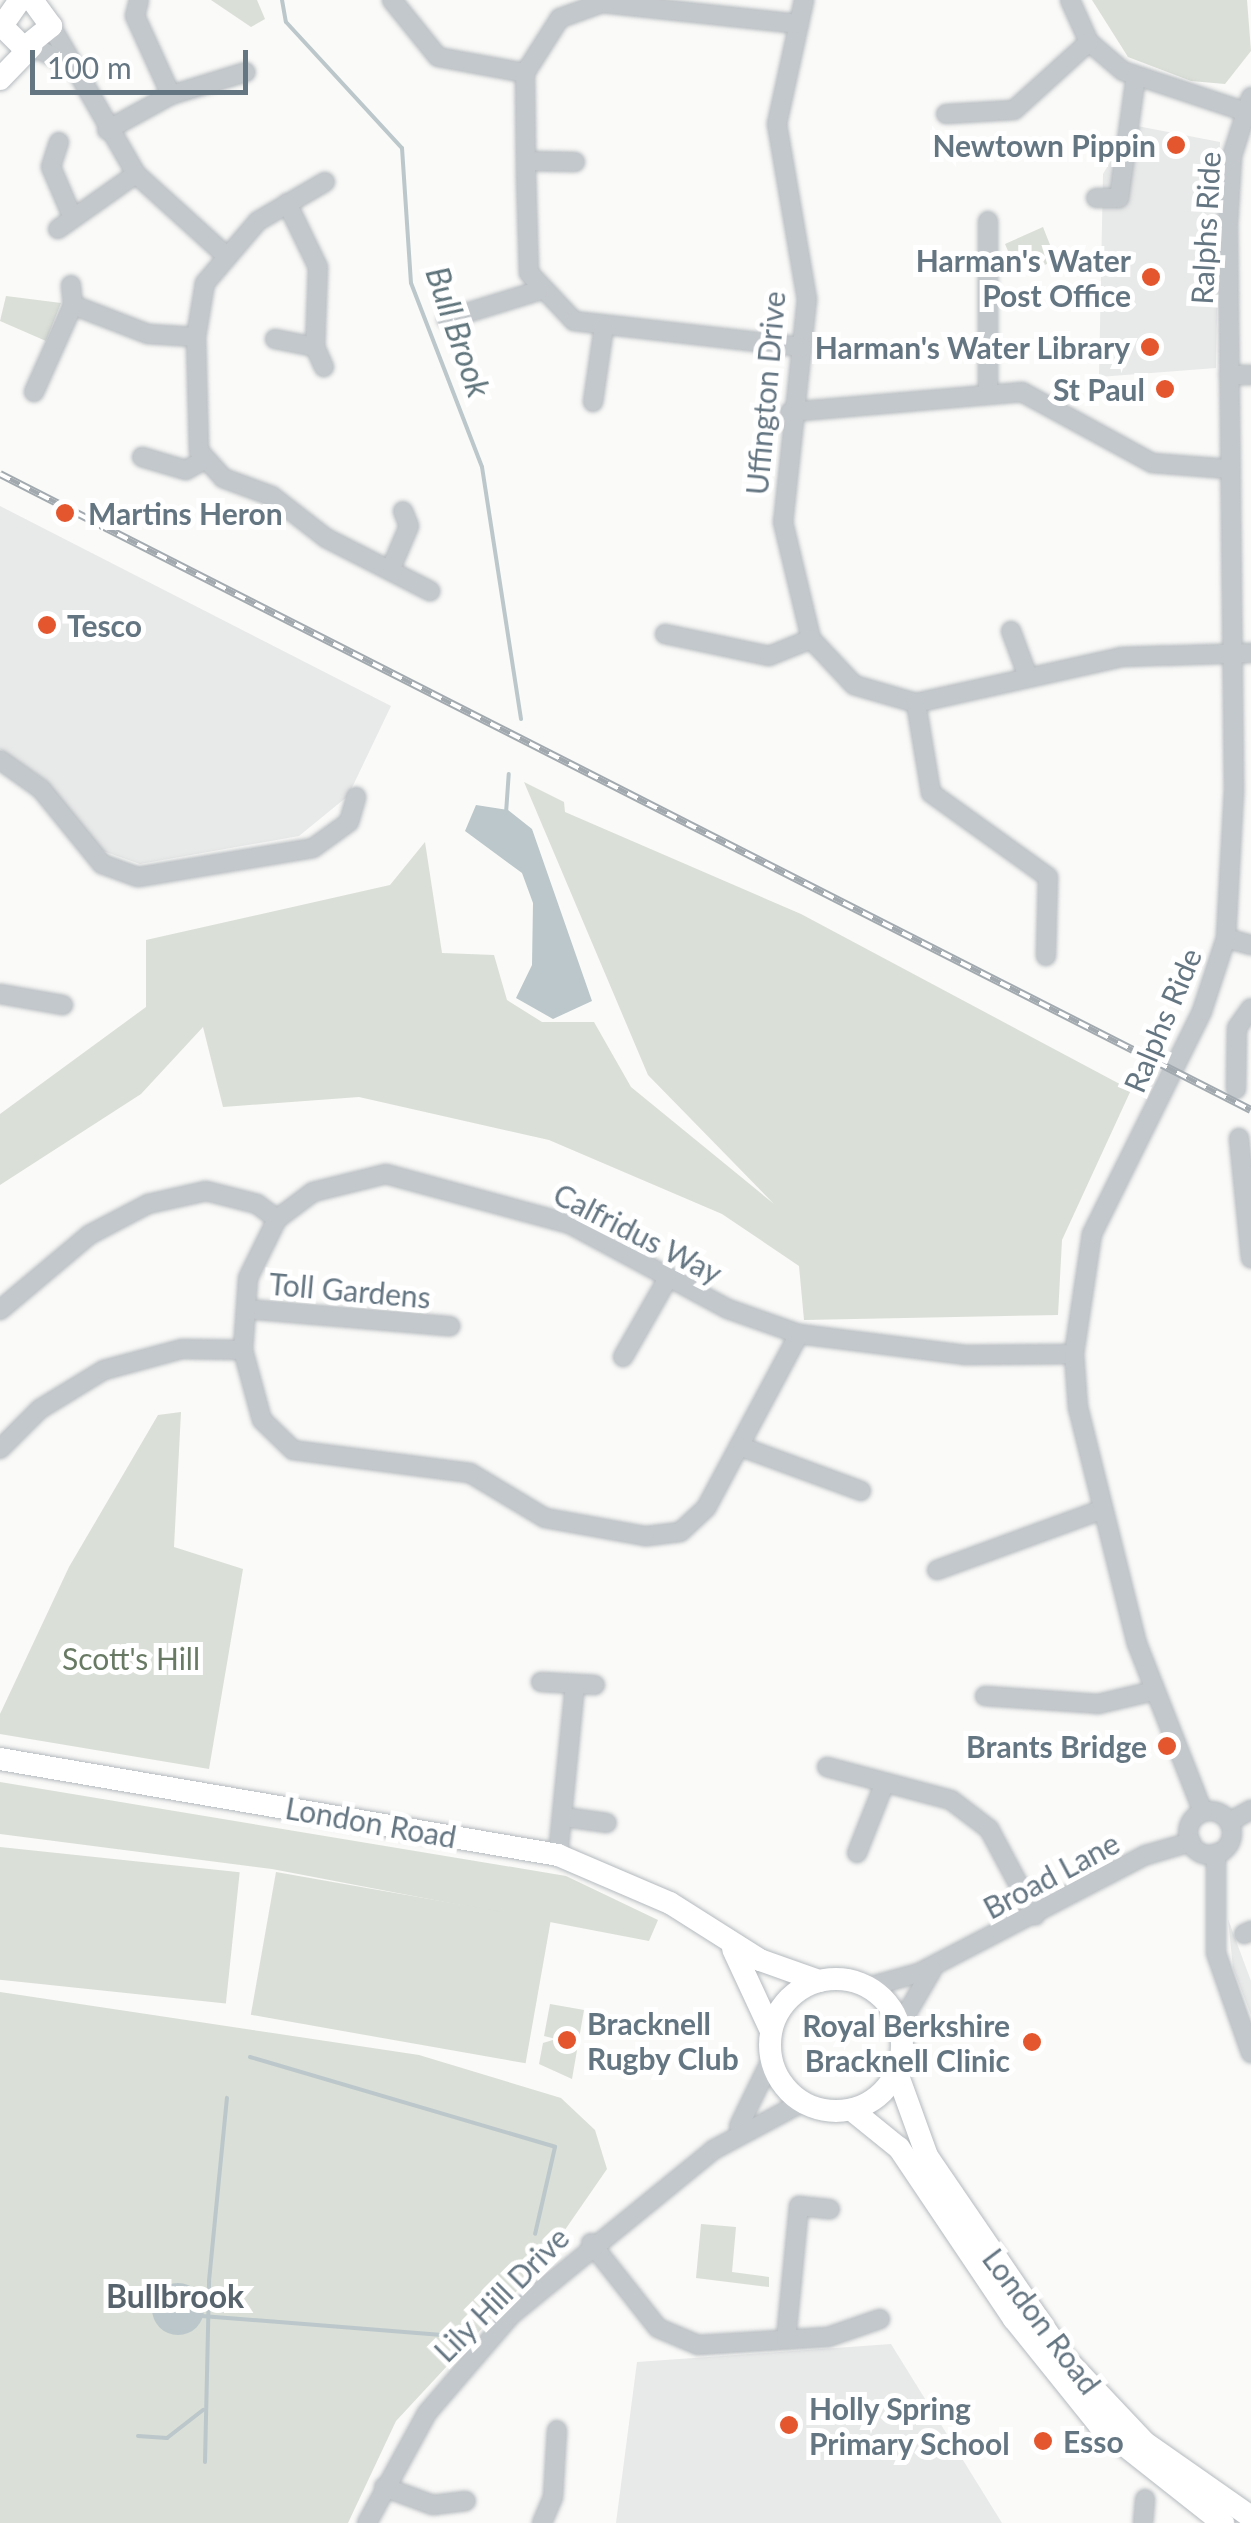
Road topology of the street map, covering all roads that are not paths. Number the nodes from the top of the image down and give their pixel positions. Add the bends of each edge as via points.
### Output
1 (139, 0) edge
2 (392, 0) edge
3 (804, 0) edge
4 (1070, 0) edge
5 (19, 14) edge
6 (799, 24) junction
7 (1089, 42) junction
8 (32, 47) junction
9 (66, 63) junction
10 (246, 72) dead end
11 (526, 73) junction
12 (1136, 76) junction
13 (0, 79) edge
14 (171, 95) junction
15 (1248, 105) edge
16 (946, 114) dead end
17 (108, 130) junction
18 (59, 142) dead end
19 (526, 161) junction
20 (574, 162) dead end
21 (136, 174) junction
22 (325, 182) dead end
23 (1096, 198) dead end
24 (287, 203) junction
25 (988, 221) dead end
26 (224, 253) junction
27 (71, 285) dead end
28 (538, 291) junction
29 (74, 305) junction
30 (447, 319) dead end
31 (604, 327) junction
32 (196, 336) junction
33 (274, 340) dead end
34 (316, 347) junction
35 (802, 347) junction
36 (324, 367) dead end
37 (1228, 375) junction
38 (1251, 375) edge
39 (988, 388) junction
40 (34, 392) dead end
41 (592, 402) dead end
42 (790, 412) junction
43 (142, 457) dead end
44 (204, 460) junction
45 (1229, 470) junction
46 (404, 511) dead end
47 (392, 566) junction
48 (430, 591) dead end
49 (1010, 631) dead end
50 (665, 634) dead end
51 (811, 639) junction
52 (1242, 654) edge
53 (1028, 676) junction
54 (916, 704) junction
55 (0, 760) edge
56 (1242, 791) edge
57 (356, 797) dead end
58 (1226, 938) junction
59 (1251, 945) edge
60 (1046, 956) dead end
61 (0, 994) edge
62 (63, 1005) dead end
63 (1251, 1008) edge
64 (1236, 1089) dead end
65 (1240, 1138) dead end
66 (277, 1219) junction
67 (1251, 1258) edge
68 (668, 1278) junction
69 (246, 1309) junction
70 (0, 1310) edge
71 (450, 1326) dead end
72 (798, 1334) junction
73 (244, 1350) junction
74 (1074, 1354) junction
75 (624, 1357) dead end
76 (739, 1446) junction
77 (0, 1449) edge
78 (861, 1491) dead end
79 (1101, 1510) junction
80 (937, 1570) dead end
81 (541, 1682) dead end
82 (575, 1684) junction
83 (594, 1685) dead end
84 (1153, 1691) junction
85 (984, 1696) dead end
86 (0, 1759) edge
87 (827, 1767) dead end
88 (883, 1787) junction
89 (1251, 1810) edge
90 (1203, 1812) junction
91 (564, 1817) junction
92 (606, 1822) dead end
93 (1229, 1822) junction
94 (1190, 1842) junction
95 (857, 1853) dead end
96 (1216, 1854) junction
97 (558, 1855) junction
98 (1035, 1915) junction
99 (723, 1937) junction
100 (939, 1962) junction
101 (819, 1980) junction
102 (868, 1987) junction
103 (900, 2025) junction
104 (772, 2030) junction
105 (1249, 2043) edge
106 (772, 2060) junction
107 (897, 2073) junction
108 (803, 2102) junction
109 (852, 2110) junction
110 (721, 2145) junction
111 (830, 2209) dead end
112 (590, 2243) junction
113 (880, 2320) dead end
114 (786, 2339) junction
115 (557, 2430) dead end
116 (384, 2487) junction
117 (1146, 2499) dead end
118 (466, 2500) dead end
119 (1251, 2517) edge
120 (367, 2523) edge
121 (542, 2523) edge
122 (1143, 2523) edge
123 (1223, 2523) edge

1 - 14 street via 135,16
2 - 11 street via 438,58
3 - 6 street, Uffington Drive
4 - 7 street
5 - 8 main road
5 - 8 main road
5 - 9 street
6 - 11 street via 602,4 560,18
6 - 35 street, Uffington Drive via 777,124 807,299
7 - 12 street
7 - 16 street via 1014,110
8 - 9 street
8 - 13 main road
9 - 17 street
10 - 14 street
11 - 19 street
12 - 15 street
12 - 23 street via 1119,198
14 - 17 street
15 - 37 street, Ralphs Ride via 1229,185
17 - 21 street
18 - 21 street via 51,167 65,222
19 - 20 street
19 - 28 street via 528,273
21 - 26 street
22 - 24 street
24 - 26 street
24 - 34 street via 318,267
25 - 39 street
26 - 32 street via 205,283
27 - 29 street
28 - 30 street
28 - 31 street via 574,321
29 - 32 street via 148,334
29 - 40 street
31 - 35 street
31 - 41 street
32 - 44 street
33 - 34 street
34 - 36 street
35 - 42 street, Uffington Drive
37 - 38 street
37 - 45 street, Ralphs Ride
39 - 42 street
39 - 45 street via 1045,401 1152,463
42 - 51 street, Uffington Drive via 783,522
43 - 44 street via 186,470
44 - 47 street via 223,478 286,504 326,538
45 - 52 street, Ralphs Ride
46 - 47 street via 409,526
47 - 48 street
49 - 53 street
50 - 51 street via 769,656
51 - 54 street via 854,684
52 - 53 street via 1121,656
52 - 56 street, Ralphs Ride
53 - 54 street
54 - 60 street via 931,794 1048,877
55 - 57 street via 41,790 102,864 138,877 313,848 349,822
56 - 58 street, Ralphs Ride
58 - 59 street
58 - 74 street, Ralphs Ride via 1202,1010 1092,1234
61 - 62 street
63 - 64 street via 1236,1028
65 - 67 street
66 - 68 street, Calfridus Way via 344,1179 438,1181 570,1224
66 - 69 street via 258,1246
66 - 70 street via 257,1204 206,1191 148,1204 89,1236
68 - 72 street, Calfridus Way
68 - 75 street
69 - 71 street, Toll Gardens
69 - 73 street
72 - 74 street, Calfridus Way via 965,1356
72 - 76 street
73 - 76 street via 262,1420 293,1450 470,1473 578,1528 680,1532 706,1508
73 - 77 street via 182,1349 104,1370 40,1409
74 - 79 street, Ralphs Ride
76 - 78 street
79 - 80 street
79 - 84 street, Ralphs Ride
81 - 82 street
82 - 83 street
82 - 91 street
84 - 85 street via 1098,1704
84 - 90 street, Ralphs Ride
86 - 97 main road, London Road
87 - 88 street
88 - 95 street
88 - 98 street via 951,1800 989,1829
89 - 93 street
90 - 93 street
90 - 94 street via 1189,1828
91 - 92 street
91 - 97 street
93 - 96 street via 1230,1841
94 - 96 street
94 - 98 street, Broad Lane
96 - 105 street via 1216,1954
97 - 99 main road, London Road via 670,1902
98 - 100 street, Broad Lane
99 - 101 main road, London Road
99 - 104 main road, London Road via 753,1977
100 - 102 street, Broad Lane
100 - 103 street
101 - 102 main road
101 - 104 main road via 788,1997
102 - 103 main road
103 - 107 main road
104 - 106 main road
106 - 108 main road
106 - 110 street, Lily Hill Drive via 750,2112
107 - 109 main road
107 - 119 main road, London Road via 927,2156 1064,2357 1144,2442
108 - 109 main road
108 - 110 street, Lily Hill Drive
109 - 123 main road, London Road via 899,2148 1100,2426
110 - 112 street, Lily Hill Drive
111 - 114 street via 799,2206
112 - 114 street via 658,2328 698,2345
112 - 116 street, Lily Hill Drive via 479,2348
113 - 114 street
115 - 121 street via 554,2497
116 - 118 street via 432,2505
116 - 120 street, Lily Hill Drive
117 - 122 street

